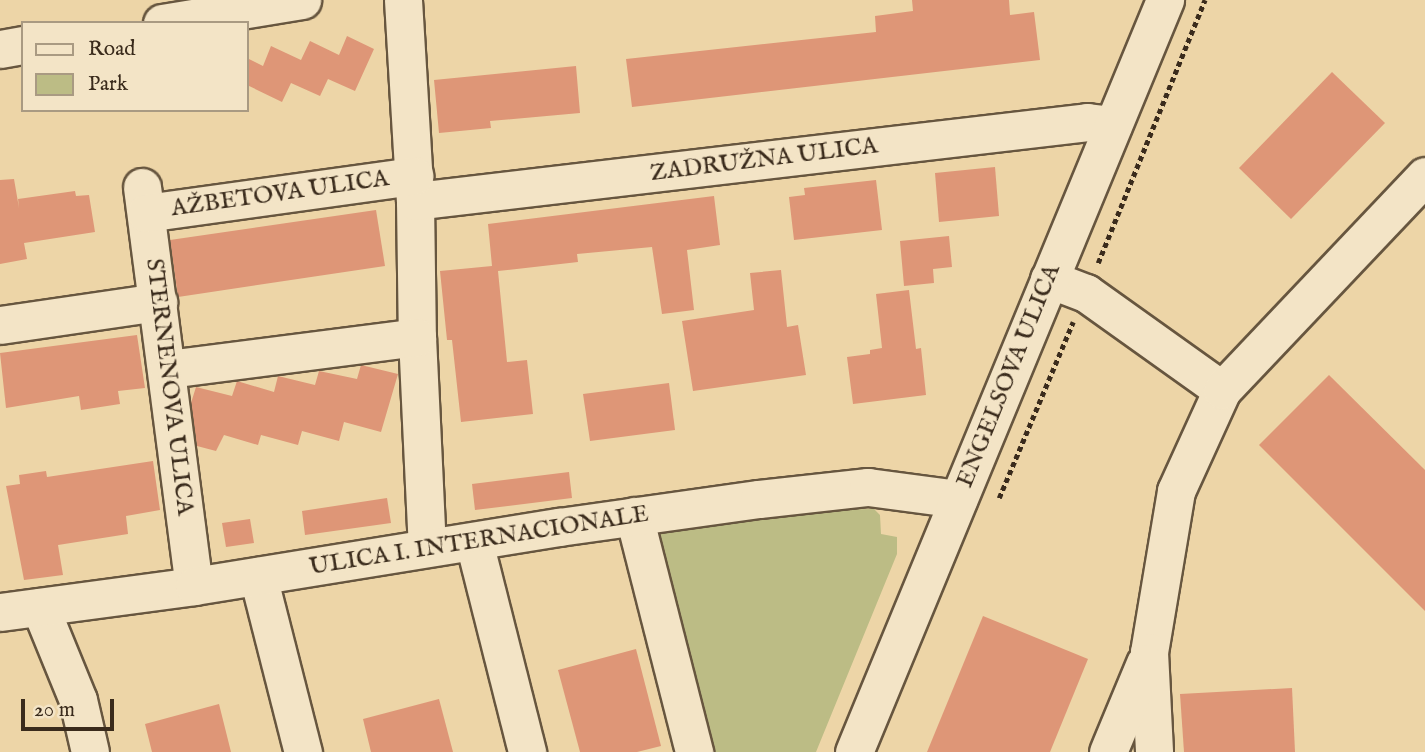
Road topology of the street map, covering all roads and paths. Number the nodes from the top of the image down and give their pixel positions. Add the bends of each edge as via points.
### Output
1 (302, 0) edge
2 (403, 0) edge
3 (1165, 0) edge
4 (174, 21) edge
5 (21, 45) edge
6 (0, 49) edge
7 (1113, 125) junction
8 (1425, 176) edge
9 (415, 188) junction
10 (144, 200) joint
11 (1049, 278) junction
12 (159, 302) junction
13 (0, 325) edge
14 (418, 337) junction
15 (167, 369) junction
16 (1222, 390) junction
17 (958, 499) junction
18 (634, 516) junction
19 (474, 542) junction
20 (427, 547) junction
21 (258, 576) junction
22 (194, 586) junction
23 (40, 607) junction
24 (0, 612) edge
25 (1149, 652) junction
26 (90, 752) edge
27 (303, 752) edge
28 (527, 752) edge
29 (694, 752) edge
30 (854, 752) edge
31 (1108, 752) edge
32 (1154, 752) edge

1 - 4 street
2 - 9 street, AŽBETOVA ULICA
3 - 7 street, ENGELSOVA ULICA
5 - 6 street
7 - 9 street, ZADRUŽNA ULICA via 1087,122
7 - 11 street, ENGELSOVA ULICA
8 - 16 street
9 - 10 street, AŽBETOVA ULICA
9 - 14 street, AŽBETOVA ULICA
10 - 12 street, STERNENOVA ULICA
11 - 16 street via 1086,293
11 - 17 street, ENGELSOVA ULICA
12 - 13 street
12 - 15 street, STERNENOVA ULICA
14 - 15 street
14 - 20 street, AŽBETOVA ULICA
15 - 22 street, STERNENOVA ULICA
16 - 25 street via 1177,491
17 - 18 street, ULICA I. INTERNACIONALE via 868,487
17 - 30 street, ENGELSOVA ULICA
18 - 19 street, ULICA I. INTERNACIONALE
18 - 29 street
19 - 20 street, ULICA I. INTERNACIONALE
19 - 28 street
20 - 21 street, ULICA I. INTERNACIONALE
21 - 22 street, ULICA I. INTERNACIONALE
21 - 27 street
22 - 23 street, ULICA I. INTERNACIONALE
23 - 24 street, ULICA I. INTERNACIONALE
23 - 26 street via 78,701
25 - 31 street
25 - 32 street

